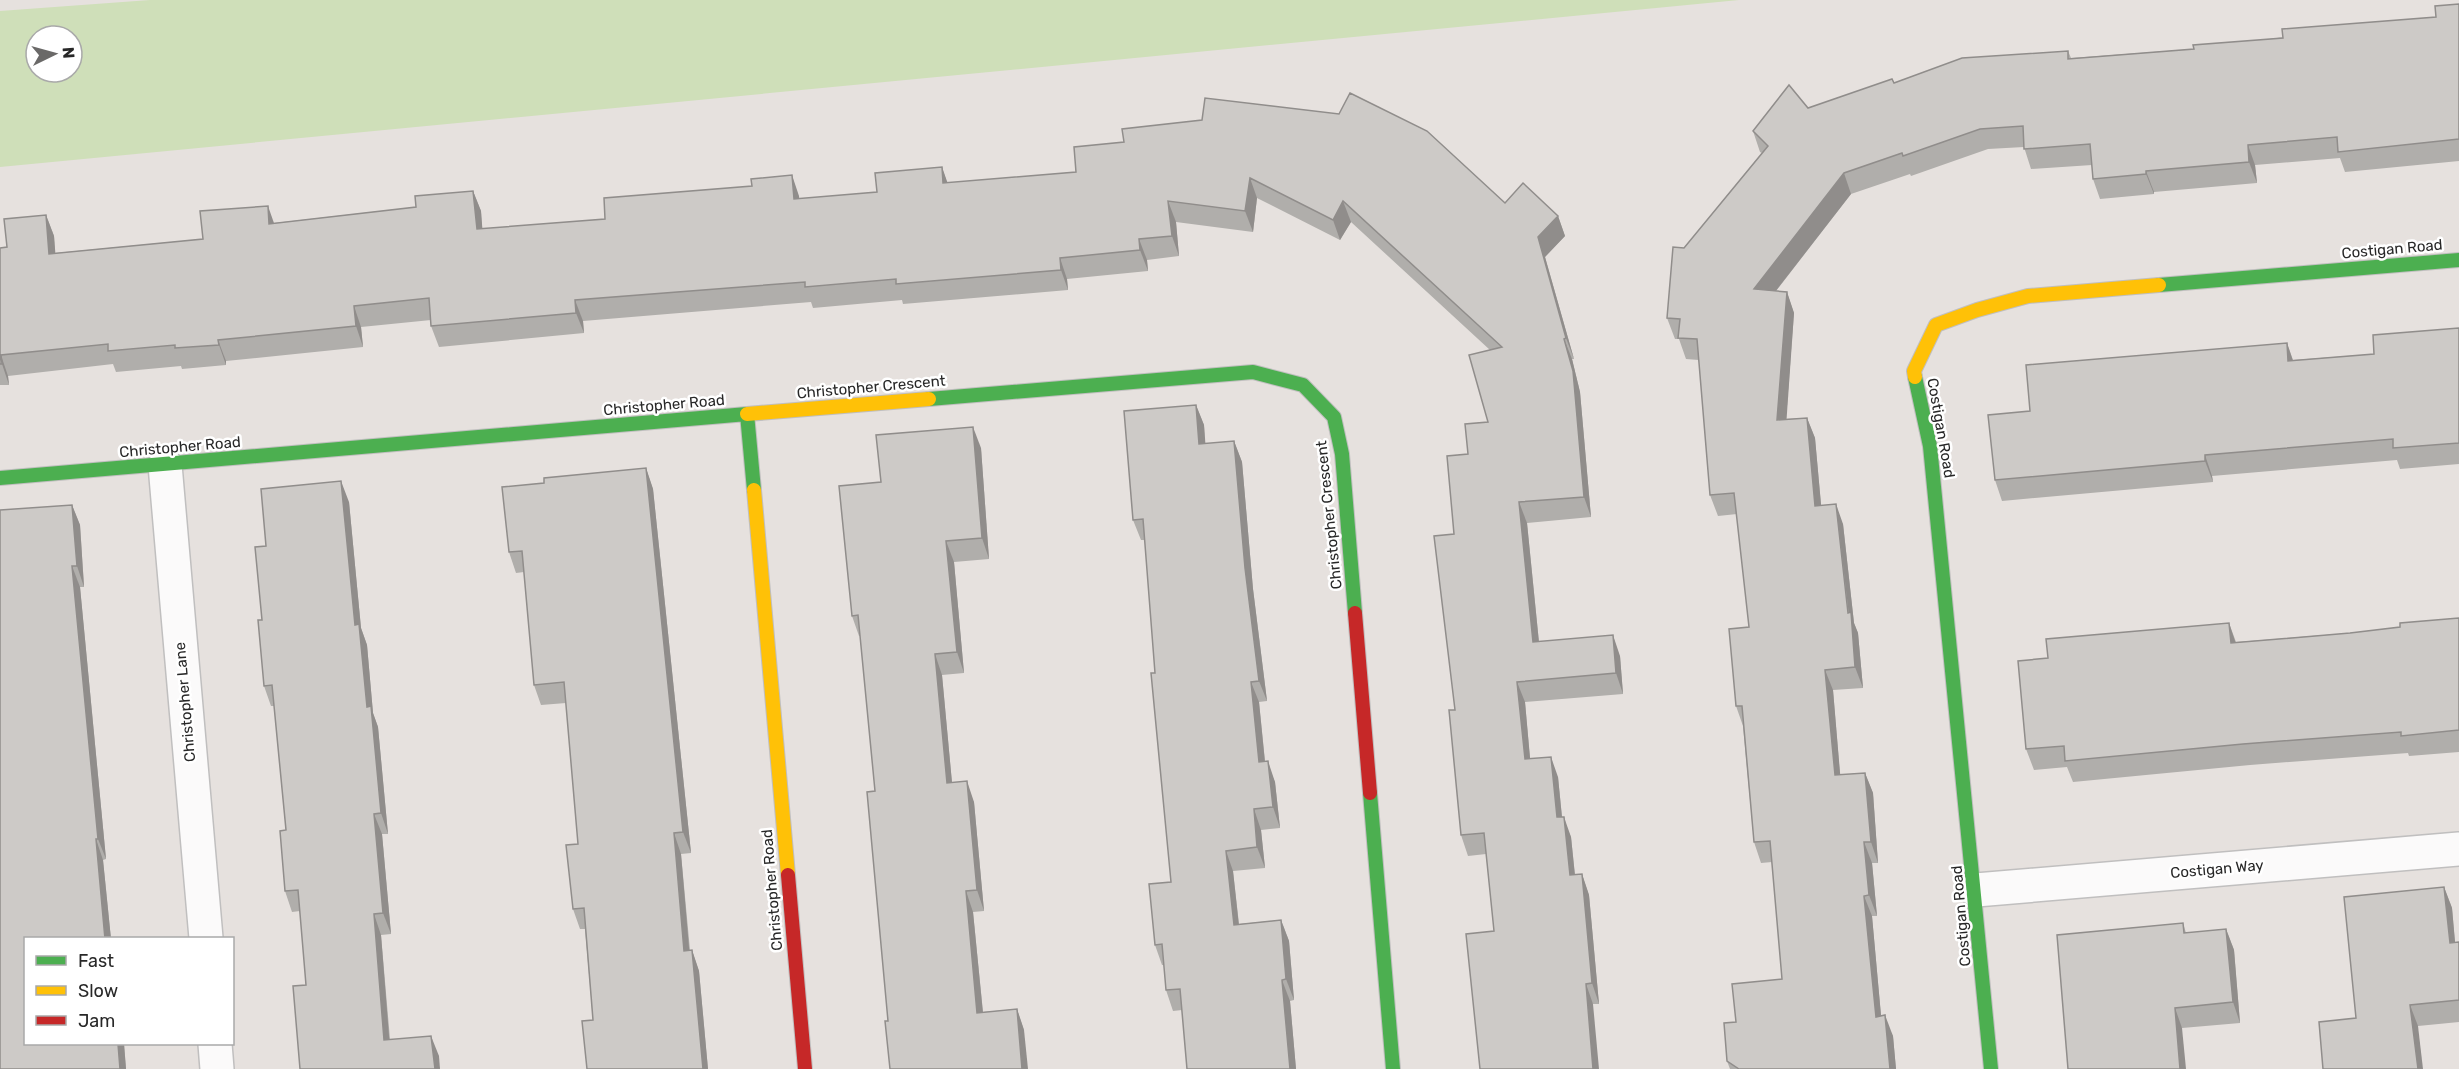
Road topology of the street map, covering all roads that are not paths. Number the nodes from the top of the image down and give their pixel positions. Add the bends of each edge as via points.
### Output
1 (2459, 260) edge
2 (747, 414) junction
3 (165, 465) junction
4 (0, 478) edge
5 (2459, 849) edge
6 (1976, 890) junction
7 (206, 937) edge
8 (215, 1045) edge
9 (217, 1069) edge
10 (805, 1069) edge
11 (1393, 1069) edge
12 (1991, 1069) edge

1 - 6 street, Costigan Road via 2028,296 1936,325 1914,371 1930,446
2 - 3 street, Christopher Road
2 - 10 street, Christopher Road
2 - 11 street, Christopher Crescent via 1253,372 1303,385 1334,417 1342,454
3 - 4 street, Christopher Road
3 - 7 street, Christopher Lane
5 - 6 street, Costigan Way
6 - 12 street, Costigan Road
8 - 9 street

